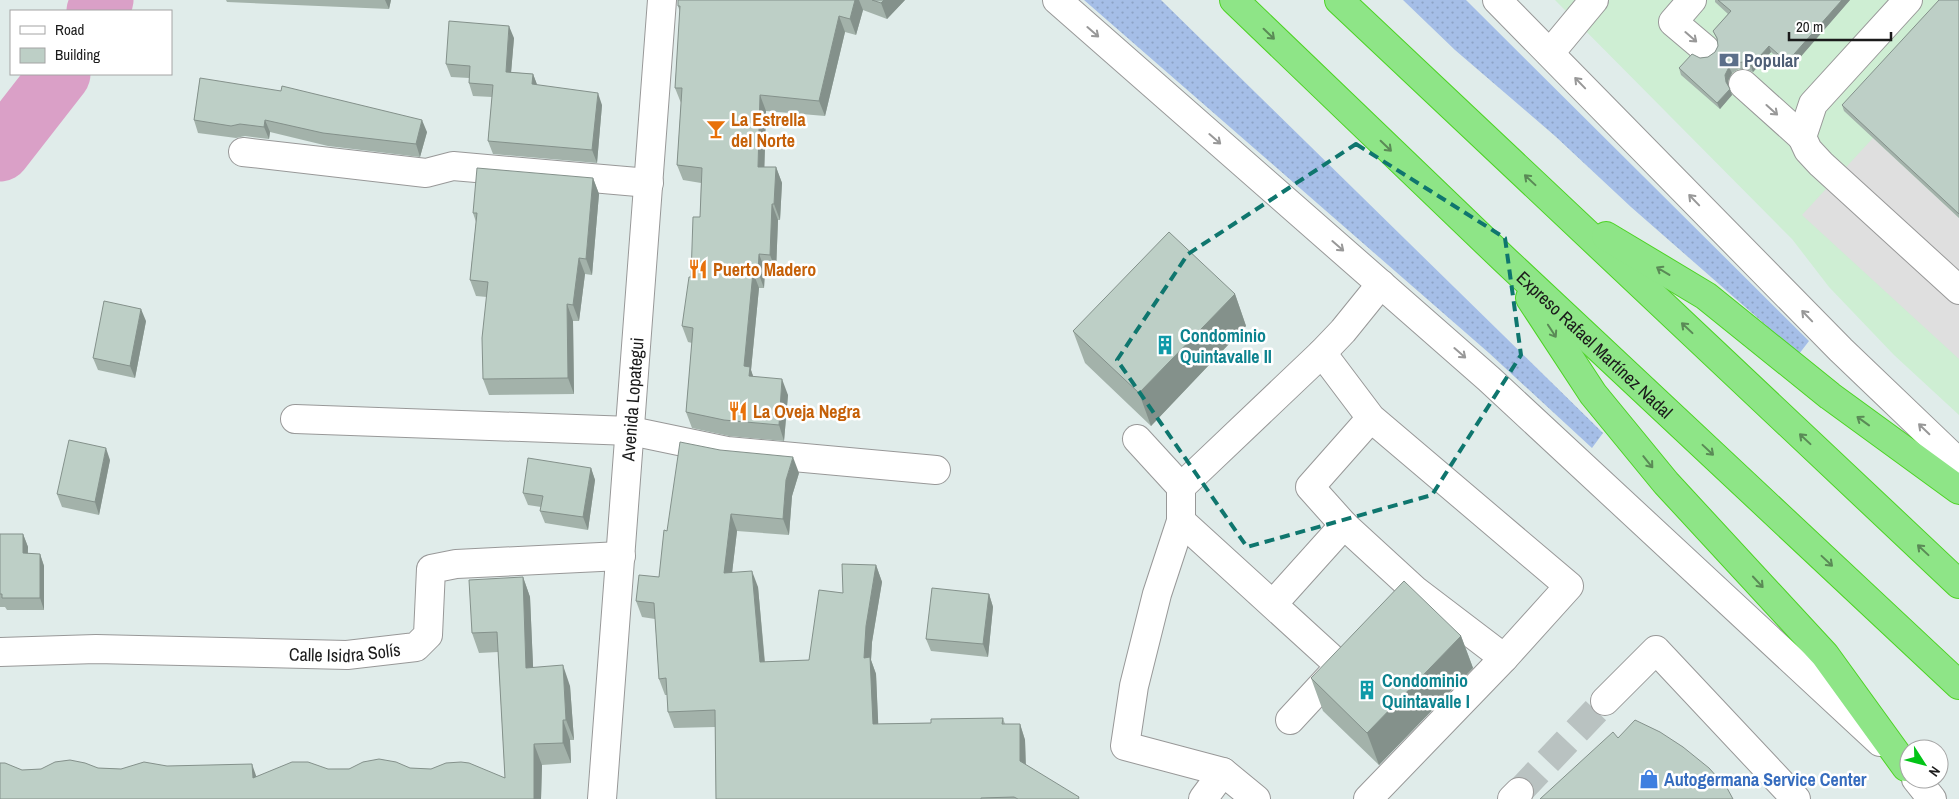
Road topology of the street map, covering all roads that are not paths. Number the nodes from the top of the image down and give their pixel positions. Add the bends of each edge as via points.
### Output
1 (662, 0) edge
2 (1056, 0) edge
3 (1234, 0) edge
4 (1339, 0) edge
5 (1497, 0) edge
6 (1594, 0) edge
7 (1692, 0) edge
8 (1908, 0) edge
9 (1704, 49) dead end
10 (1550, 53) junction
11 (1743, 84) dead end
12 (1802, 137) junction
13 (243, 152) dead end
14 (650, 183) junction
15 (1560, 208) junction
16 (1506, 261) junction
17 (1381, 284) junction
18 (1959, 290) edge
19 (1322, 353) junction
20 (1371, 418) junction
21 (295, 419) dead end
22 (631, 432) junction
23 (1137, 439) dead end
24 (1959, 463) edge
25 (936, 470) dead end
26 (1181, 487) junction
27 (1959, 490) edge
28 (1180, 521) junction
29 (1344, 525) junction
30 (621, 556) junction
31 (1959, 584) edge
32 (1416, 591) junction
33 (1273, 604) junction
34 (1395, 612) edge
35 (1360, 646) edge
36 (0, 652) edge
37 (1504, 658) junction
38 (1340, 666) junction
39 (1959, 684) edge
40 (1605, 702) tunnel mouth
41 (1290, 720) dead end
42 (1899, 756) edge
43 (1899, 761) edge
44 (1223, 772) junction
45 (1924, 789) edge
46 (602, 799) edge
47 (1203, 799) edge
48 (1256, 799) edge
49 (1368, 799) edge
50 (1796, 799) edge
51 (1932, 799) edge

1 - 14 street, Avenida Lopategui
2 -> 17 street
3 -> 16 highway, Expreso Rafael Martínez Nadal
15 -> 4 highway
5 - 10 street
6 - 10 street
7 -> 9 street via 1673,22
8 - 12 street via 1813,104
24 -> 10 street via 1841,350
11 -> 12 street
12 - 18 street via 1808,150 1821,164
13 - 14 street via 426,173 453,166
14 - 22 street, Avenida Lopategui
27 -> 15 highway via 1830,396 1706,296
31 -> 15 highway
16 -> 39 highway, Expreso Rafael Martínez Nadal
16 -> 42 highway via 1593,394 1666,483 1825,654
17 - 19 street
17 -> 43 street via 1489,379
19 - 20 street
19 - 26 street
20 - 29 street via 1310,486
20 - 37 street via 1569,586
21 - 22 street
22 - 25 street via 726,451
22 - 30 street, Avenida Lopategui
23 - 26 street
26 - 28 street
28 - 33 street
28 - 44 street via 1157,594 1134,686 1125,746
29 - 32 street
29 - 33 street
30 - 36 street, Calle Isidra Solís via 456,564 431,569 428,635 416,647 347,655 96,649
30 - 46 street, Avenida Lopategui
32 - 34 street
32 - 37 street
33 - 38 street
35 - 38 street
37 - 49 street
38 - 41 street
40 - 50 street via 1656,650
44 - 47 street
44 - 48 street
45 - 51 street

